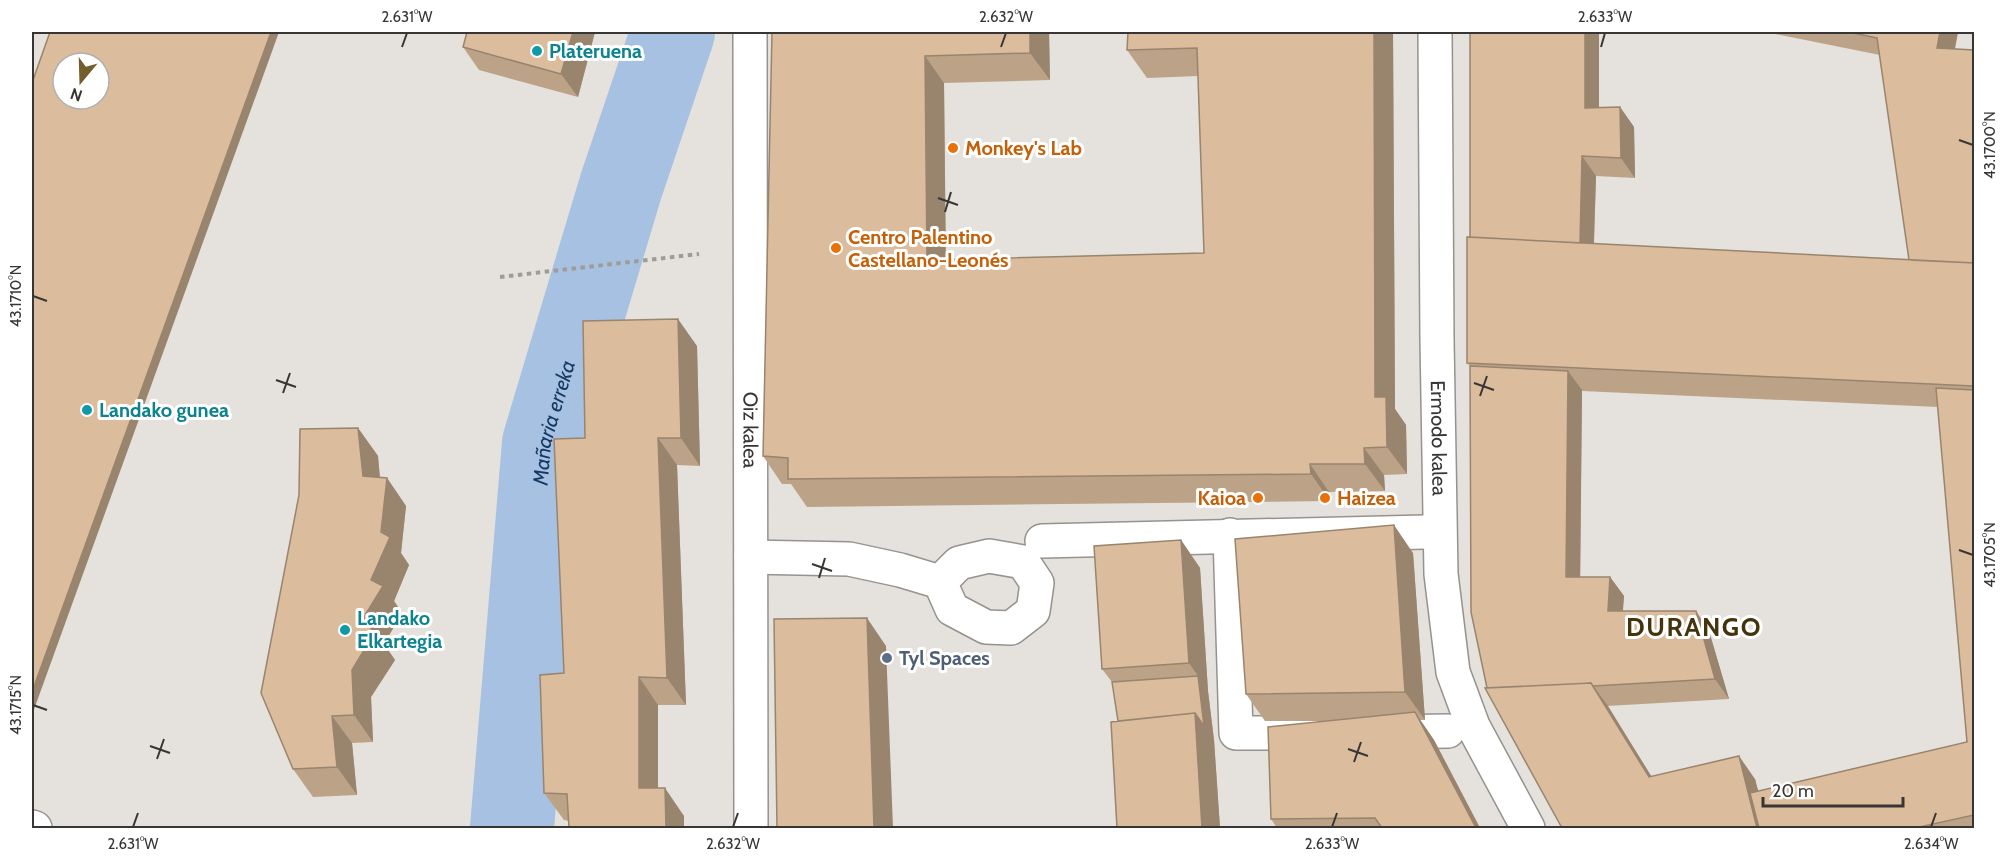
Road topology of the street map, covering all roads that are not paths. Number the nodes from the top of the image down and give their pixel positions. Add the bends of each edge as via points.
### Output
1 (750, 32) edge
2 (1435, 32) edge
3 (1425, 532) dead end
4 (1230, 535) junction
5 (1042, 541) dead end
6 (751, 557) junction
7 (940, 582) dead end
8 (1448, 731) dead end
9 (751, 828) edge
10 (1528, 828) edge

1 - 6 street, Oiz kalea
2 - 10 street, Ermodo kalea via 1441,574 1453,672 1473,726
3 - 4 street
4 - 5 street
4 - 8 street via 1236,733
6 - 7 street via 849,559
6 - 9 street, Oiz kalea

